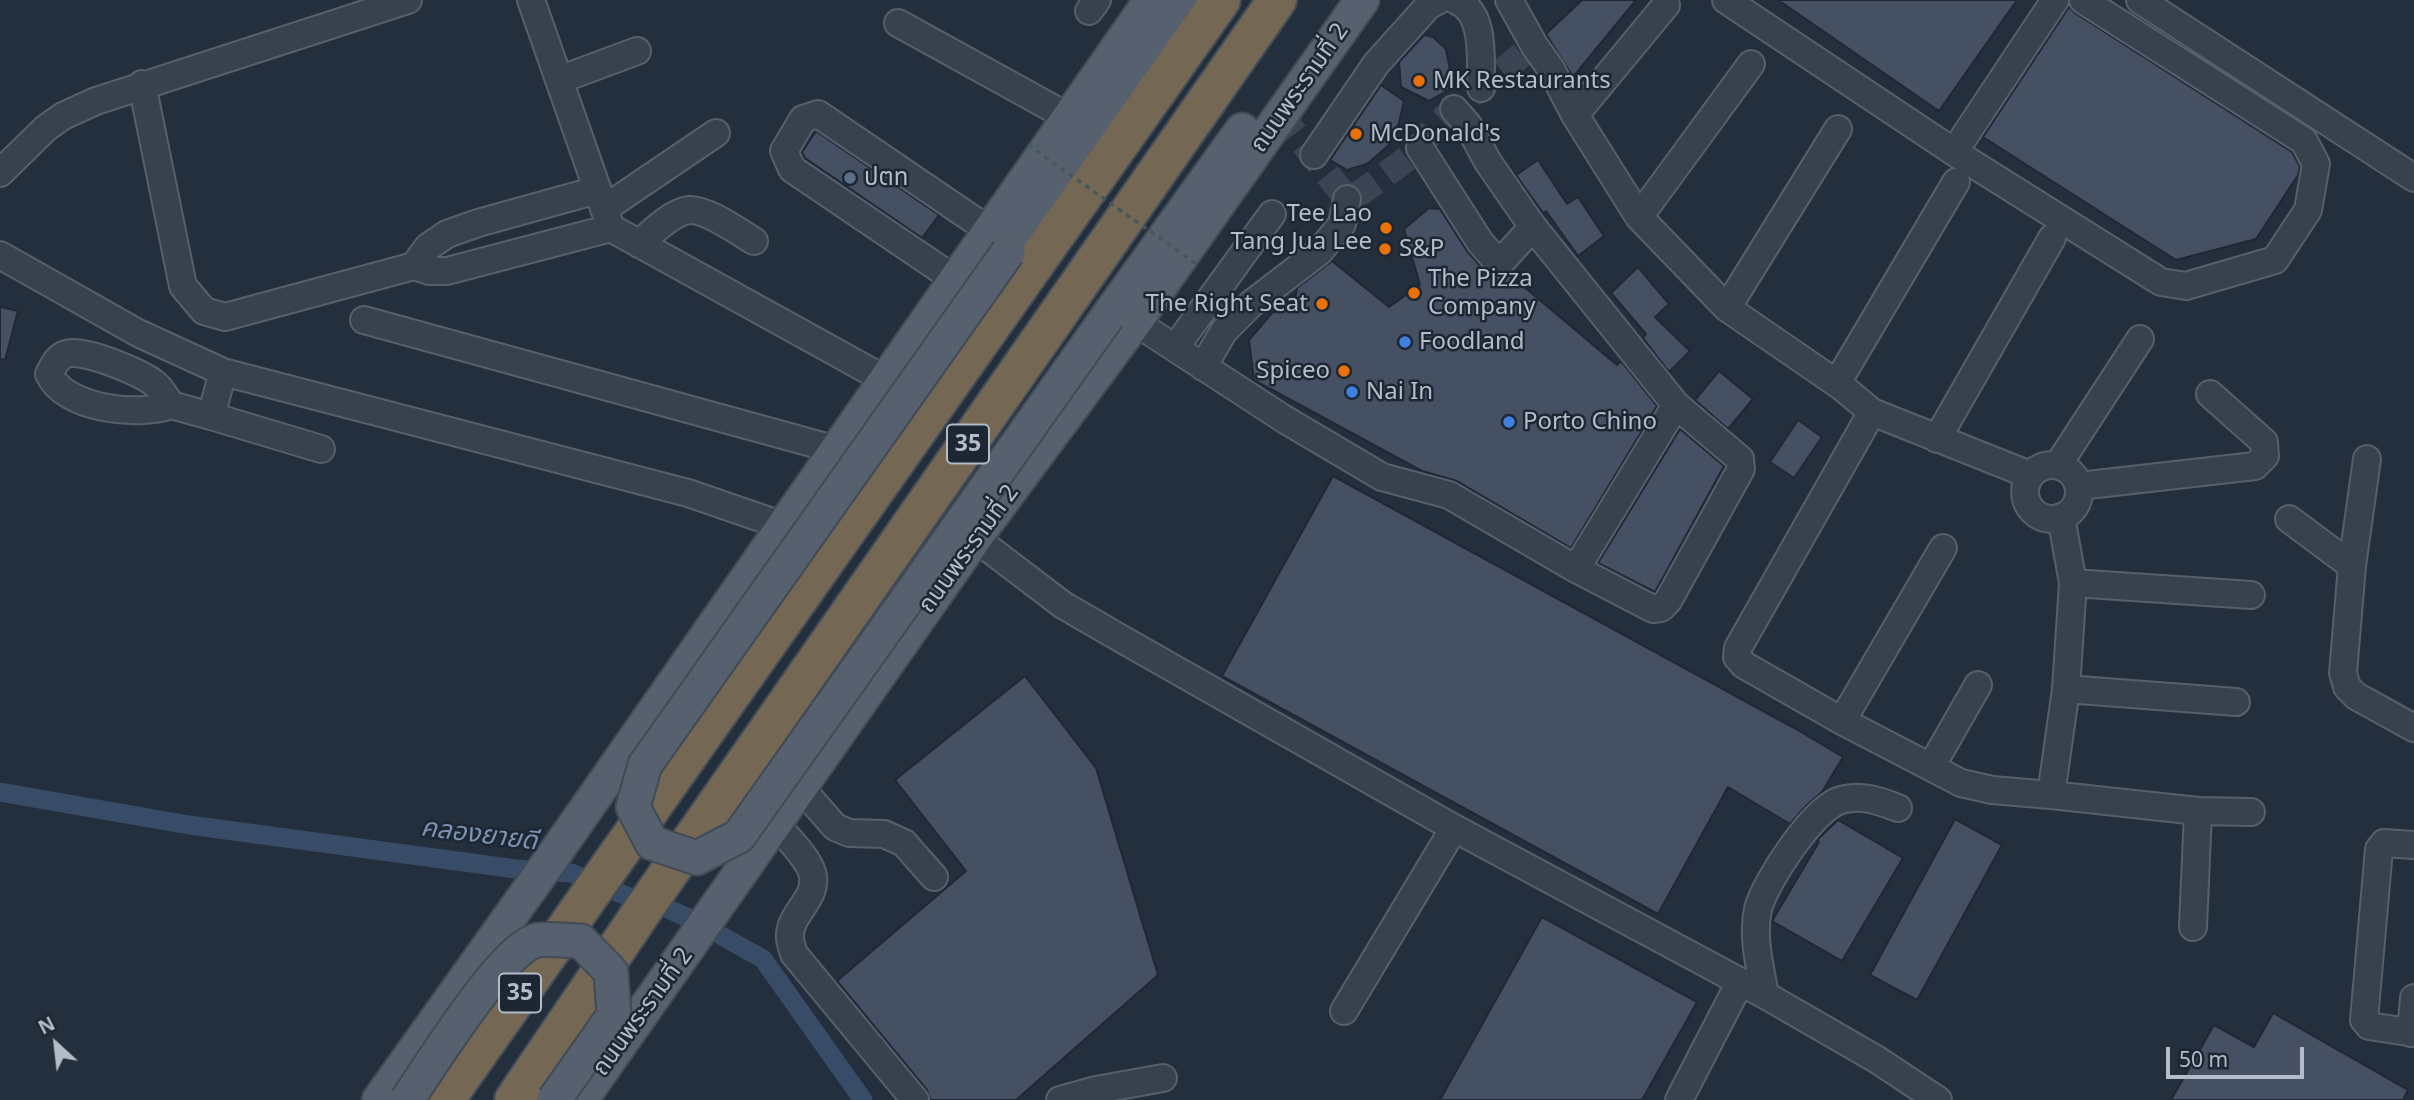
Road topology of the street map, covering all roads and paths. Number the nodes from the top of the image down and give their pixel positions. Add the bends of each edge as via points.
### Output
1 (408, 0) edge
2 (531, 0) edge
3 (1151, 0) edge
4 (1184, 0) edge
5 (1221, 0) edge
6 (1277, 0) edge
7 (1335, 0) edge
8 (1362, 0) edge
9 (1439, 0) edge
10 (1455, 0) edge
11 (1510, 0) edge
12 (1726, 0) edge
13 (2055, 0) edge
14 (2083, 0) edge
15 (2140, 0) edge
16 (1666, 5) dead end
17 (898, 23) dead end
18 (637, 51) dead end
19 (1751, 64) dead end
20 (559, 80) junction
21 (142, 84) junction
22 (1480, 88) dead end
23 (1454, 109) dead end
24 (1575, 115) junction
25 (1070, 117) junction
26 (1838, 129) dead end
27 (716, 133) dead end
28 (1028, 145) dead end
29 (1420, 148) dead end
30 (1954, 152) junction
31 (1314, 155) dead end
32 (0, 173) edge
33 (2414, 178) edge
34 (1956, 182) dead end
35 (1347, 199) dead end
36 (604, 209) junction
37 (1272, 214) dead end
38 (1639, 217) junction
39 (1533, 227) junction
40 (2052, 238) dead end
41 (754, 241) dead end
42 (999, 241) junction
43 (639, 244) junction
44 (0, 255) edge
45 (1198, 265) dead end
46 (414, 266) junction
47 (956, 280) junction
48 (1727, 308) junction
49 (1121, 319) junction
50 (364, 320) dead end
51 (2140, 339) dead end
52 (1175, 348) junction
53 (1203, 367) junction
54 (223, 372) junction
55 (886, 380) junction
56 (1836, 383) junction
57 (2210, 394) dead end
58 (171, 405) dead end
59 (1676, 405) junction
60 (1872, 412) junction
61 (211, 416) junction
62 (1937, 439) junction
63 (321, 449) dead end
64 (837, 450) junction
65 (2367, 459) dead end
66 (2058, 465) junction
67 (2031, 475) junction
68 (2079, 486) junction
69 (2061, 517) junction
70 (2289, 519) dead end
71 (784, 526) junction
72 (975, 538) junction
73 (1943, 548) dead end
74 (2352, 566) junction
75 (1576, 569) junction
76 (2073, 583) junction
77 (2251, 595) dead end
78 (1978, 685) dead end
79 (2066, 689) junction
80 (2236, 702) dead end
81 (1842, 721) junction
82 (2414, 728) edge
83 (1931, 767) junction
84 (801, 788) junction
85 (2051, 795) junction
86 (1898, 807) dead end
87 (2198, 811) junction
88 (2252, 812) dead end
89 (776, 824) junction
90 (1454, 828) junction
91 (2414, 845) edge
92 (934, 877) dead end
93 (2193, 927) dead end
94 (1740, 982) junction
95 (1765, 995) junction
96 (2414, 998) edge
97 (1344, 1012) dead end
98 (2412, 1033) edge
99 (1163, 1078) dead end
100 (379, 1100) edge
101 (407, 1100) edge
102 (445, 1100) edge
103 (514, 1100) edge
104 (554, 1100) edge
105 (581, 1100) edge
106 (915, 1100) edge
107 (1060, 1100) edge
108 (1679, 1100) edge
109 (1938, 1100) edge

1 - 21 street
2 - 20 street
3 - 25 main road, 35
4 - 42 main road
5 - 102 highway, 35
6 - 103 highway, 35
7 - 49 main road
8 - 49 main road, ถนนพระรามที่ 2 / 35
9 - 31 street via 1429,5 1376,64
10 - 22 street via 1473,17 1480,34
11 - 24 street
12 - 30 street
13 - 30 street
14 - 30 street via 2304,141 2316,164 2308,210 2275,260 2186,286 2161,282
15 - 33 street
16 - 24 street
17 - 25 street
18 - 20 street
19 - 38 street
20 - 36 street
21 - 32 street via 63,116
21 - 46 street via 183,286 204,311 225,317
23 - 39 street
24 - 38 street
25 - 42 main road, 35
26 - 48 street
27 - 36 street
28 - 45 path, bridge
29 - 39 street via 1499,264
34 - 56 street
35 - 53 street via 1342,225 1319,252 1251,304 1224,331
36 - 43 street
36 - 46 street via 447,271
36 - 46 street via 478,223 447,234 428,247
37 - 52 street
38 - 48 street
39 - 59 street
40 - 62 street
41 - 43 street via 709,215 689,210 667,220
42 - 47 main road, 35
42 - 47 street via 818,114 803,119 784,150 792,169
42 - 49 main road, bridge via 645,765 633,807 652,843 696,858 740,836
43 - 55 street
44 - 54 street via 138,333
47 - 55 main road, 35
48 - 56 street
49 - 52 street
49 - 72 main road, ถนนพระรามที่ 2 / 35
50 - 64 street
51 - 66 street
52 - 53 street
53 - 75 street via 1382,477 1449,495
54 - 61 street
54 - 71 street via 688,493
55 - 64 main road, 35
56 - 60 street
57 - 68 street via 2264,442 2265,456 2255,466
58 - 61 street
59 - 75 street
59 - 75 street via 1742,464 1668,601 1653,609
60 - 62 street
60 - 81 street via 1737,657
61 - 63 street
62 - 67 street
64 - 71 main road, 35
65 - 74 street
66 - 67 street via 2043,466
66 - 68 street via 2071,473
67 - 69 street via 2025,491 2029,508 2043,518
68 - 69 street via 2077,502
69 - 76 street
70 - 74 street
71 - 100 main road, 35
72 - 84 main road, ถนนพระรามที่ 2 / 35
72 - 90 street via 1063,605
73 - 81 street
74 - 82 street via 2343,673 2347,687
76 - 77 street
76 - 79 street
78 - 83 street
79 - 80 street
79 - 85 street
81 - 83 street
83 - 85 street via 1961,783
84 - 89 main road, ถนนพระรามที่ 2 / 35
84 - 92 street via 835,827 849,833 884,834 904,843
85 - 87 street
86 - 95 street via 1874,798 1840,800 1824,810 1782,859 1758,909 1756,940
87 - 88 street
87 - 93 street
89 - 105 main road, ถนนพระรามที่ 2 / 35
89 - 106 street via 812,872 814,887 792,923 794,954
90 - 94 street
90 - 97 street
91 - 98 street via 2384,843 2379,849 2364,1020 2369,1026
94 - 95 street
94 - 108 street
95 - 109 street
96 - 98 street
99 - 107 street
101 - 104 main road, bridge via 486,987 516,953 537,940 581,941 611,972 614,1015

